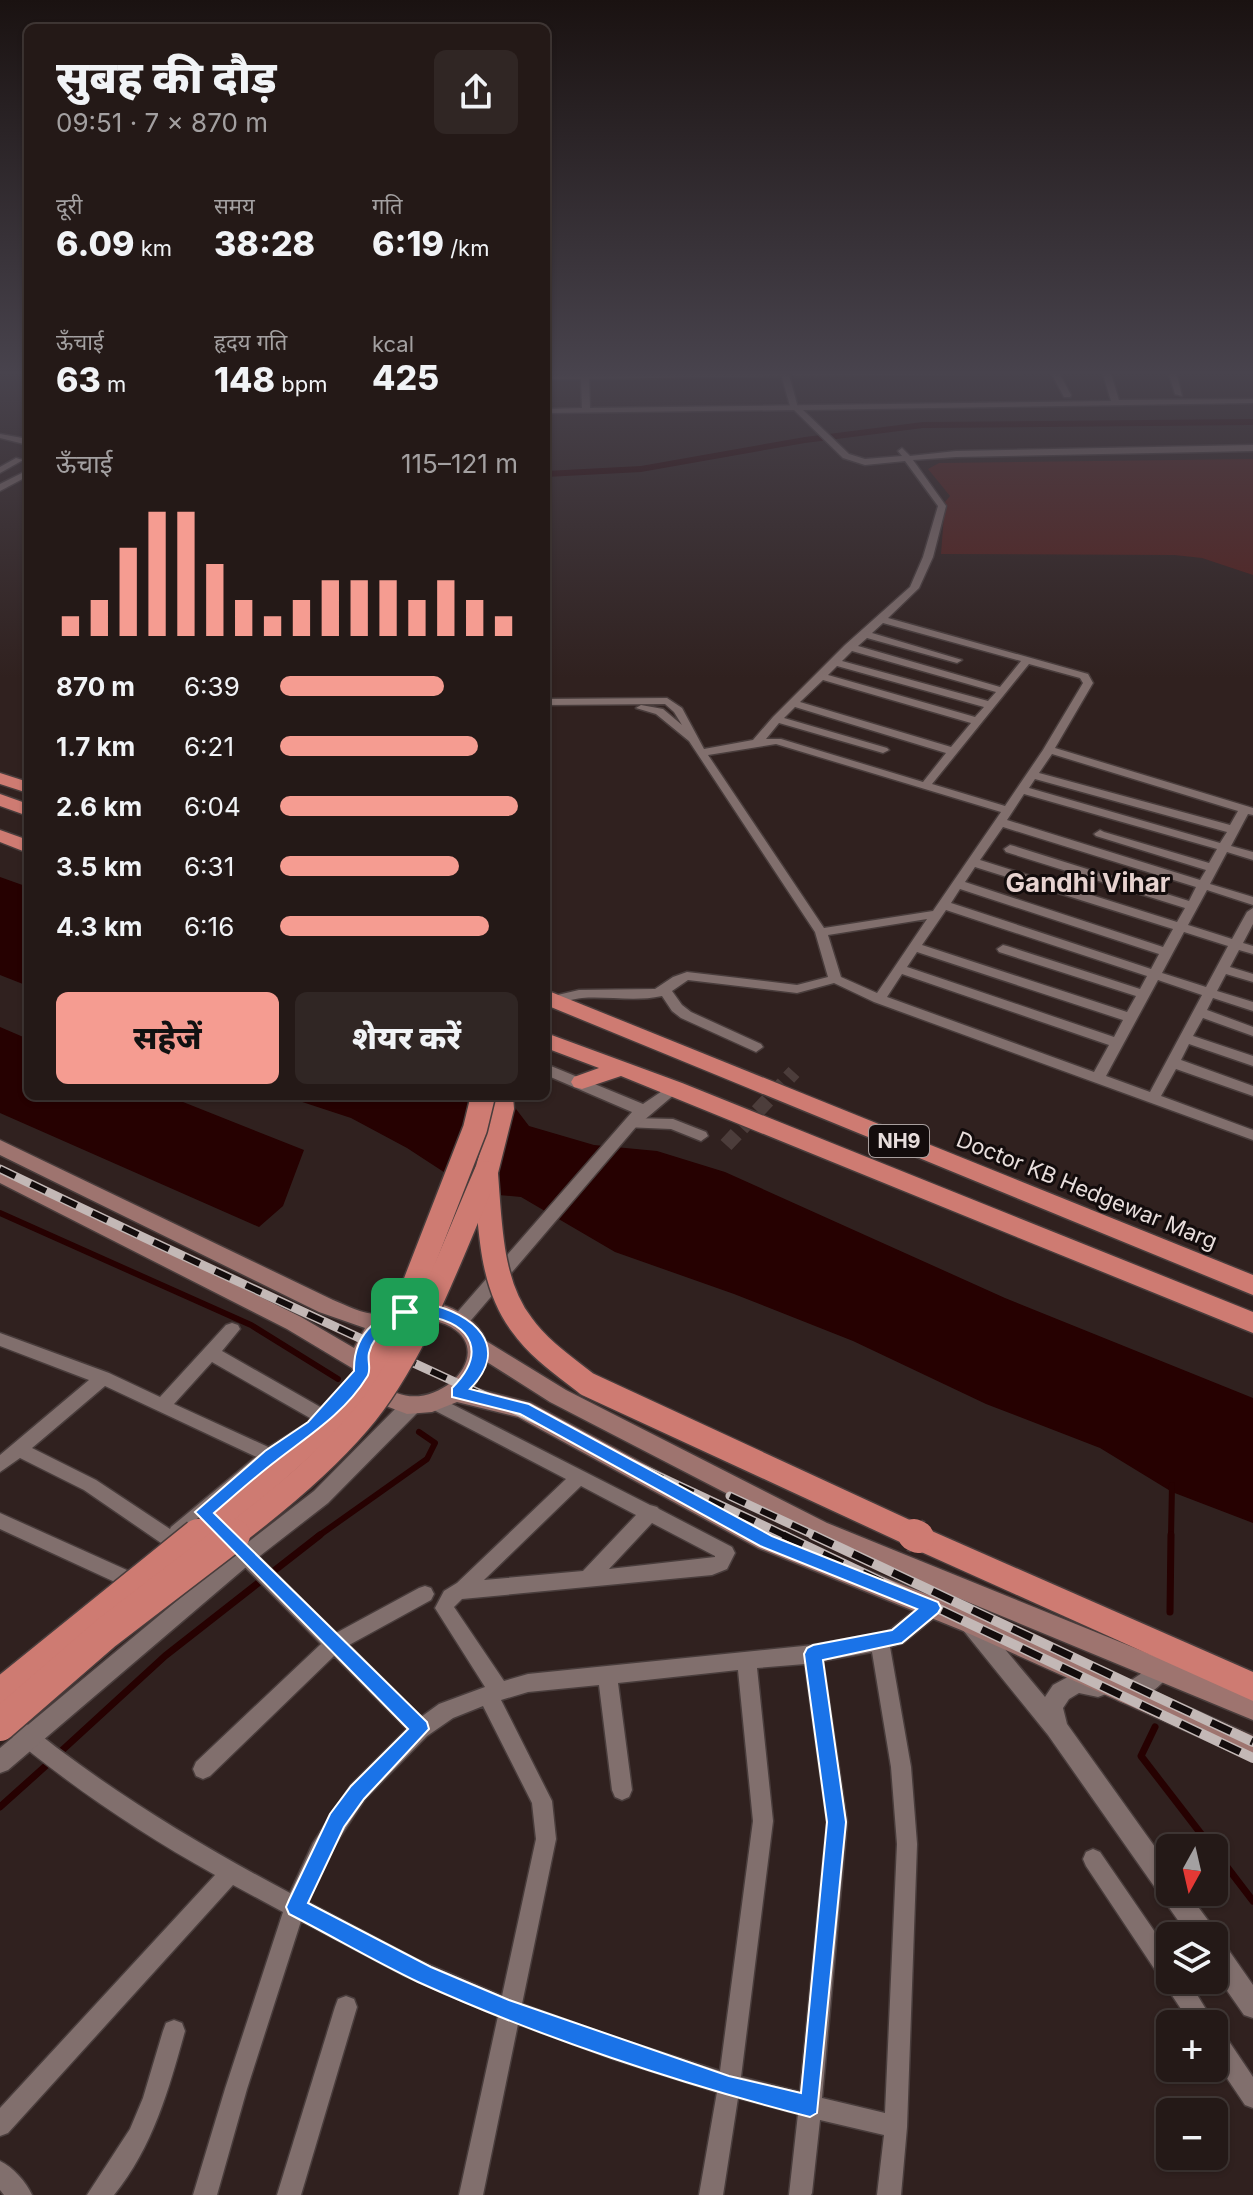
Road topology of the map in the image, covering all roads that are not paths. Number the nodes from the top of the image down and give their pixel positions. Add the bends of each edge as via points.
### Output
1 (920, 473) edge
2 (24, 475) edge
3 (0, 488) edge
4 (880, 619) junction
5 (865, 634) junction
6 (849, 647) junction
7 (1028, 659) junction
8 (957, 660) dead end
9 (835, 662) junction
10 (821, 676) junction
11 (1001, 690) junction
12 (550, 702) edge
13 (793, 703) junction
14 (990, 705) junction
15 (550, 710) edge
16 (777, 719) junction
17 (977, 721) junction
18 (690, 738) junction
19 (757, 743) junction
20 (883, 750) dead end
21 (1049, 750) junction
22 (952, 751) junction
23 (701, 753) junction
24 (1032, 775) junction
25 (0, 778) edge
26 (926, 785) junction
27 (24, 787) edge
28 (1022, 790) junction
29 (0, 799) edge
30 (24, 809) edge
31 (1008, 811) junction
32 (1249, 811) edge
33 (0, 813) edge
34 (24, 822) edge
35 (1000, 822) junction
36 (1234, 830) junction
37 (1100, 834) dead end
38 (0, 836) edge
39 (24, 845) edge
40 (1224, 847) junction
41 (1010, 849) dead end
42 (1253, 856) edge
43 (973, 862) junction
44 (1213, 868) junction
45 (958, 884) junction
46 (1203, 885) junction
47 (1253, 901) edge
48 (1192, 906) junction
49 (940, 909) junction
50 (1251, 919) edge
51 (1181, 926) junction
52 (821, 932) junction
53 (1236, 944) junction
54 (915, 947) junction
55 (1003, 949) dead end
56 (1253, 950) edge
57 (1165, 952) junction
58 (900, 969) junction
59 (1222, 969) junction
60 (1155, 973) junction
61 (1253, 978) edge
62 (835, 979) junction
63 (665, 991) junction
64 (1210, 993) junction
65 (1143, 994) junction
66 (550, 998) edge
67 (879, 999) junction
68 (1253, 1007) edge
69 (1199, 1012) junction
70 (1131, 1018) junction
71 (1253, 1032) edge
72 (1185, 1038) junction
73 (550, 1041) edge
74 (1117, 1043) junction
75 (756, 1047) dead end
76 (1253, 1061) edge
77 (1172, 1062) junction
78 (622, 1068) junction
79 (550, 1070) edge
80 (1099, 1076) junction
81 (582, 1082) junction
82 (674, 1088) junction
83 (1253, 1091) edge
84 (1154, 1097) junction
85 (482, 1100) edge
86 (502, 1100) edge
87 (644, 1111) junction
88 (630, 1123) junction
89 (1253, 1135) edge
90 (701, 1136) dead end
91 (0, 1147) edge
92 (486, 1173) junction
93 (0, 1175) edge
94 (1253, 1285) edge
95 (460, 1321) junction
96 (385, 1322) junction
97 (1253, 1323) edge
98 (232, 1329) dead end
99 (0, 1339) edge
100 (478, 1346) junction
101 (211, 1353) junction
102 (361, 1368) junction
103 (103, 1378) junction
104 (446, 1398) junction
105 (412, 1405) junction
106 (162, 1406) junction
107 (323, 1417) junction
108 (19, 1449) junction
109 (271, 1456) junction
110 (0, 1465) edge
111 (580, 1476) junction
112 (203, 1512) junction
113 (651, 1512) junction
114 (0, 1521) edge
115 (170, 1539) junction
116 (251, 1561) junction
117 (123, 1577) junction
118 (589, 1577) junction
119 (464, 1588) junction
120 (425, 1594) dead end
121 (932, 1608) junction
122 (969, 1622) junction
123 (880, 1642) junction
124 (335, 1643) junction
125 (813, 1654) junction
126 (747, 1661) junction
127 (1163, 1669) junction
128 (607, 1675) junction
129 (0, 1678) edge
130 (1253, 1687) edge
131 (494, 1693) junction
132 (1130, 1694) junction
133 (0, 1695) edge
134 (1253, 1708) edge
135 (0, 1714) edge
136 (0, 1725) edge
137 (1056, 1727) junction
138 (420, 1729) junction
139 (43, 1749) junction
140 (1253, 1749) edge
141 (0, 1762) edge
142 (203, 1769) dead end
143 (622, 1790) dead end
144 (1093, 1859) dead end
145 (1156, 1869) edge
146 (230, 1873) junction
147 (295, 1907) junction
148 (1156, 1952) edge
149 (1228, 1971) edge
150 (1253, 2006) edge
151 (346, 2007) dead end
152 (508, 2010) junction
153 (174, 2031) dead end
154 (1228, 2060) edge
155 (729, 2086) junction
156 (1253, 2097) edge
157 (810, 2106) junction
158 (0, 2125) edge
159 (896, 2127) junction
160 (0, 2173) edge
161 (800, 2193) dead end
162 (20, 2195) edge
163 (99, 2195) edge
164 (205, 2195) edge
165 (289, 2195) edge
166 (471, 2195) edge
167 (711, 2195) edge
168 (889, 2195) edge

1 - 4 street via 938,498 941,513 920,578
2 - 3 street
4 - 5 street
4 - 7 street
5 - 6 street
5 - 8 street
6 - 9 street
6 - 11 street
7 - 11 street
7 - 21 street via 1088,680
9 - 10 street
9 - 14 street
10 - 13 street
10 - 17 street
11 - 14 street
12 - 18 street via 667,701 677,707
13 - 16 street
13 - 22 street
14 - 17 street
15 - 18 street via 654,709
16 - 19 street
16 - 20 street
17 - 22 street
18 - 23 street
19 - 23 street
19 - 26 street via 777,741
21 - 24 street
21 - 32 street
22 - 26 street
23 - 52 street
24 - 28 street
24 - 36 street
25 - 27 highway
26 - 31 street
28 - 31 street
28 - 40 street
29 - 30 highway
31 - 35 street
32 - 36 street
33 - 34 highway
35 - 43 street
35 - 46 street
36 - 40 street
37 - 44 street
38 - 39 highway
40 - 42 street
40 - 44 street
41 - 48 street
43 - 45 street
43 - 51 street
44 - 46 street
45 - 49 street
45 - 57 street
46 - 47 street
46 - 48 street
48 - 51 street
49 - 52 street
49 - 54 street
49 - 60 street
50 - 53 street
51 - 53 street
51 - 57 street
52 - 62 street
53 - 56 street
53 - 59 street
54 - 58 street
54 - 70 street
55 - 65 street
57 - 60 street
58 - 67 street
58 - 74 street
59 - 61 street
59 - 64 street
60 - 64 street
60 - 65 street
62 - 63 street via 797,989 687,976 676,978
62 - 67 street
63 - 66 street
63 - 75 street via 686,1015
64 - 68 street
64 - 69 street
65 - 70 street
66 - 94 highway, Doctor KB Hedgewar Marg / NH9
67 - 80 street
69 - 71 street
69 - 72 street
70 - 74 street
72 - 76 street
72 - 77 street
73 - 78 highway, NH9
74 - 80 street
77 - 83 street
77 - 84 street
78 - 81 highway
78 - 82 highway, NH9
79 - 81 street
80 - 84 street
81 - 87 street
82 - 87 street
82 - 97 highway, NH9
84 - 89 street
85 - 133 highway, bridge via 415,1283 390,1337 344,1410 259,1486
86 - 92 highway
87 - 88 street
88 - 90 street via 673,1124
88 - 95 street
91 - 96 main road via 326,1306 362,1320
92 - 130 highway, bridge via 493,1246 509,1306 542,1348 587,1384
92 - 136 highway, bridge via 408,1348 359,1422 272,1506 106,1633
93 - 102 main road via 280,1316
95 - 96 main road via 428,1310 405,1312
95 - 100 main road
96 - 102 main road via 369,1336
98 - 101 street
99 - 103 street
100 - 104 main road via 480,1359 472,1377
100 - 127 main road via 558,1396 819,1530
101 - 106 street
101 - 107 street
102 - 105 main road via 372,1389 389,1401
102 - 107 street
103 - 106 street
103 - 108 street
104 - 105 main road
104 - 111 street
104 - 121 main road via 523,1409 766,1541
105 - 116 street
106 - 109 street
107 - 109 street
108 - 110 street
108 - 115 street via 90,1485
109 - 112 street
111 - 113 street
111 - 119 street
112 - 115 street
112 - 116 street
113 - 118 street
113 - 118 street via 723,1549 725,1558 712,1567
114 - 117 street
115 - 117 street
116 - 124 street
116 - 139 street
117 - 129 street
118 - 119 street
119 - 131 street via 444,1608
120 - 124 street
121 - 122 main road
121 - 123 street via 904,1632
122 - 132 main road
122 - 137 street
123 - 125 street
123 - 159 street via 906,1806
124 - 138 street
124 - 142 street
125 - 126 street
125 - 157 street via 837,1822
126 - 128 street
126 - 155 street via 763,1821
127 - 132 street
127 - 134 main road
128 - 131 street via 528,1683
128 - 143 street
131 - 138 street via 446,1711
131 - 152 street via 542,1801 546,1839
132 - 137 street via 1077,1682 1052,1706
132 - 140 main road
135 - 139 street
137 - 145 street
138 - 147 street via 337,1820
139 - 141 street
139 - 146 street
144 - 148 street
146 - 147 street
146 - 158 street
147 - 152 street via 424,1974
147 - 164 street
149 - 150 street
151 - 165 street
152 - 155 street
152 - 166 street
153 - 163 street via 143,2132
154 - 156 street
155 - 157 street
155 - 167 street
157 - 159 street
157 - 161 street
159 - 168 street
160 - 162 street

